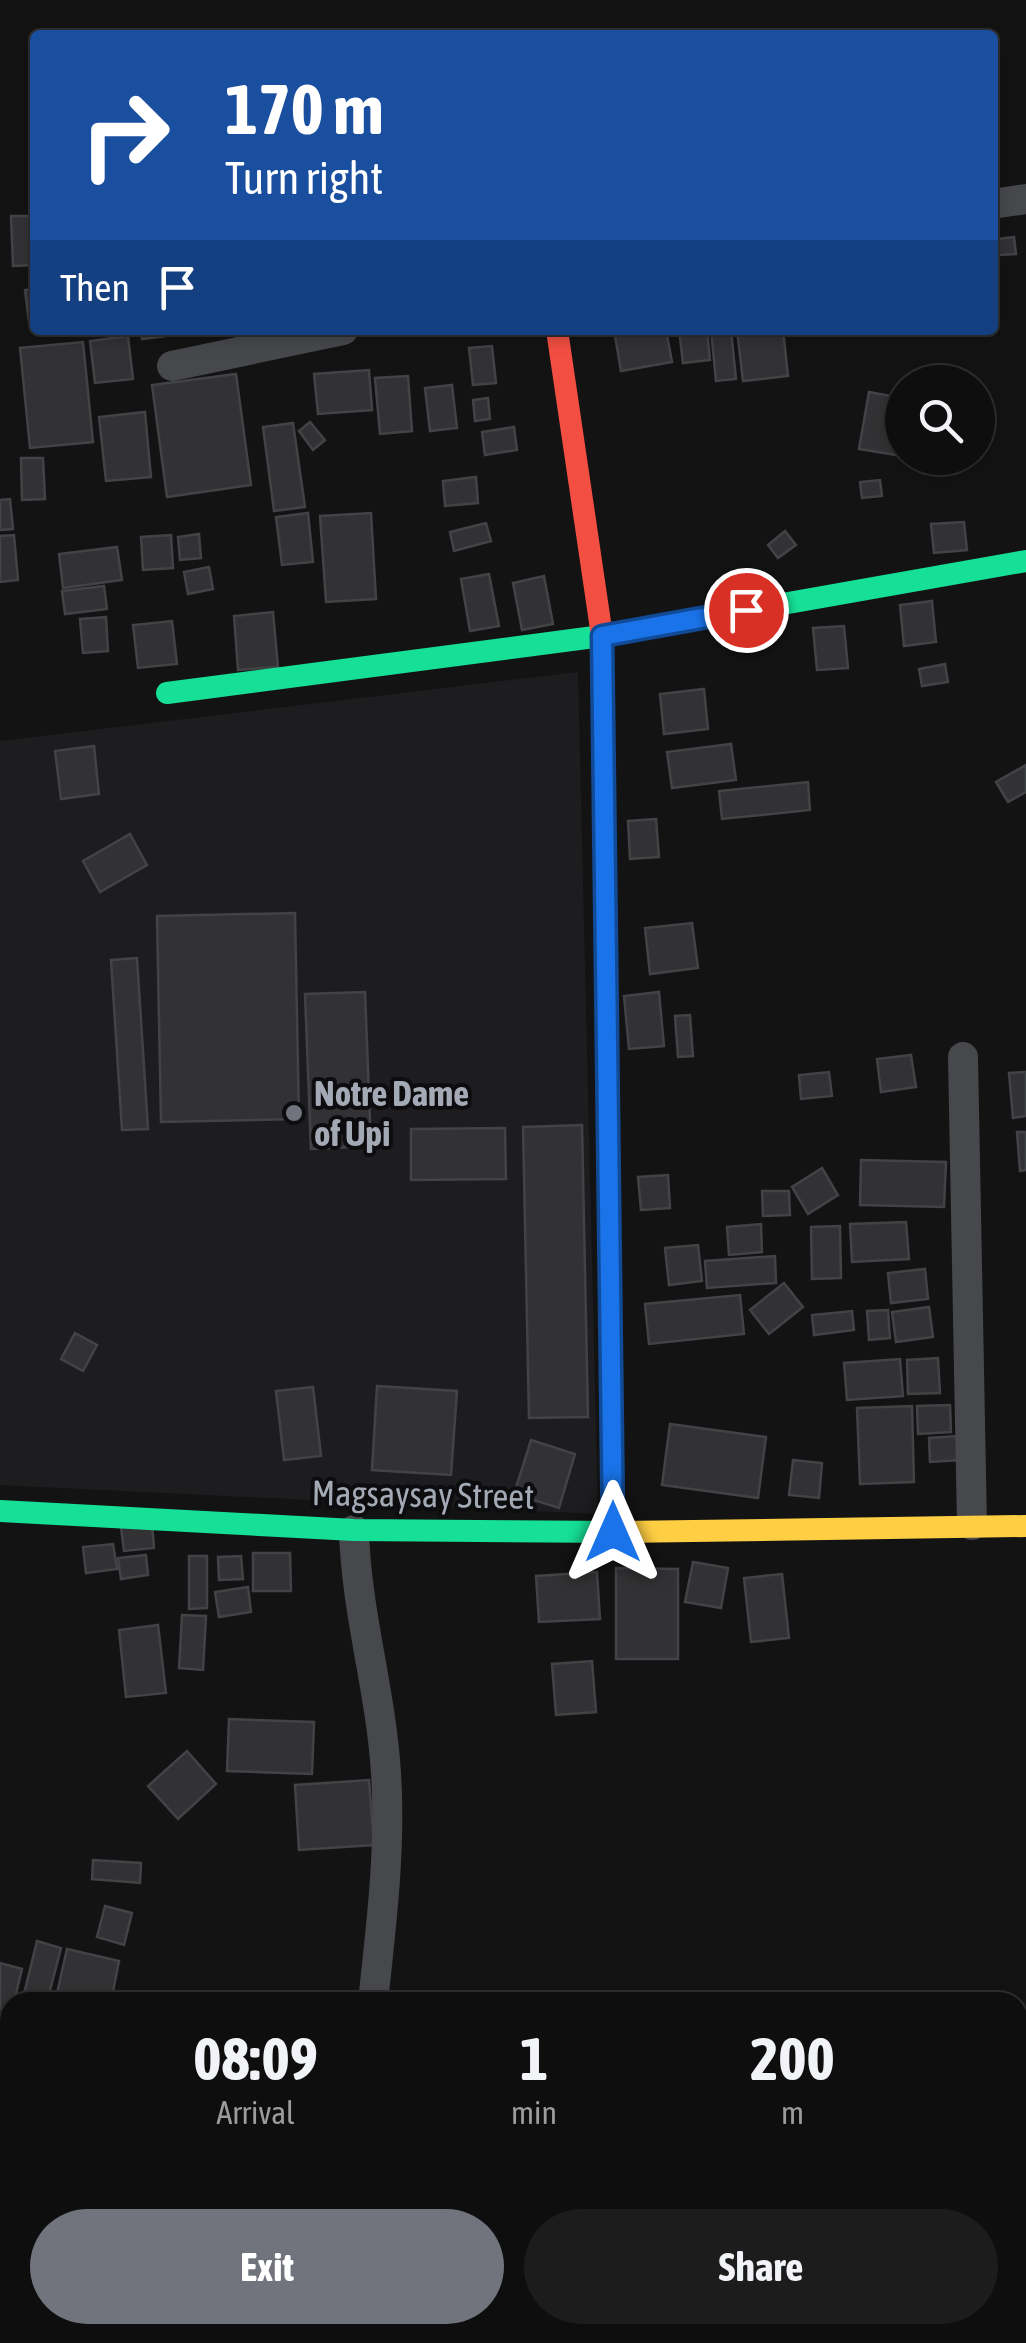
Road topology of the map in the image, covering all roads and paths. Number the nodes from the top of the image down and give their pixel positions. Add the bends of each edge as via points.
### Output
1 (1026, 199) edge
2 (998, 203) edge
3 (319, 335) edge
4 (558, 335) edge
5 (172, 366) dead end
6 (1026, 560) edge
7 (602, 636) junction
8 (167, 693) dead end
9 (963, 1057) dead end
10 (0, 1511) edge
11 (972, 1525) junction
12 (1026, 1526) edge
13 (354, 1530) junction
14 (613, 1532) junction
15 (374, 1992) edge

1 - 2 street
3 - 5 street
4 - 7 street
6 - 7 street
7 - 8 street
7 - 14 street
9 - 11 street
10 - 13 street, Magsaysay Street
11 - 12 street, Magsaysay Street
11 - 14 street, Magsaysay Street
13 - 14 street, Magsaysay Street
13 - 15 street via 386,1770 388,1836

